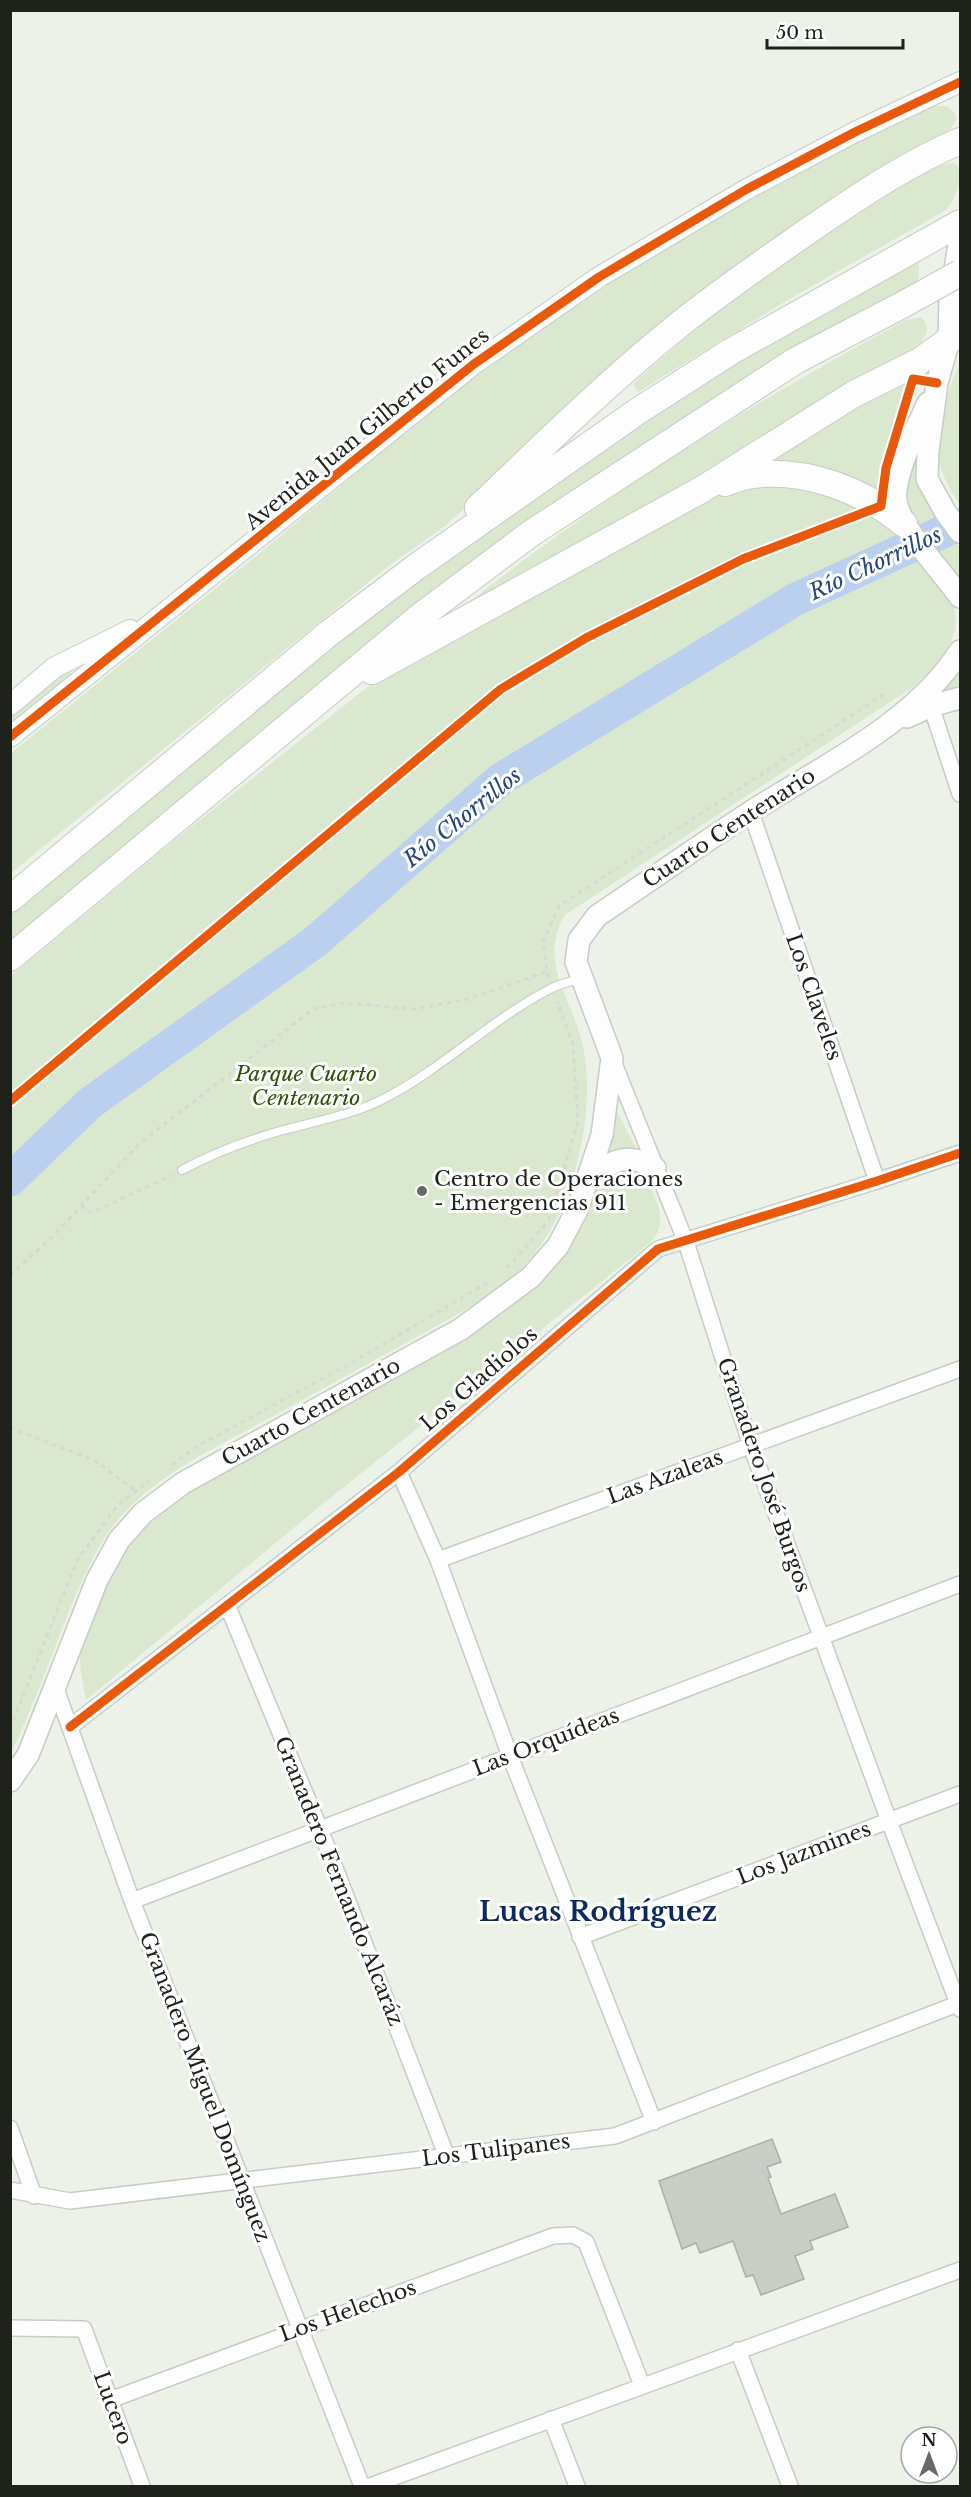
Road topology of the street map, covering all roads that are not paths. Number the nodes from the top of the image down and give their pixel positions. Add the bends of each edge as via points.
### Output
1 (960, 82) edge
2 (960, 141) edge
3 (960, 223) edge
4 (960, 239) edge
5 (960, 273) edge
6 (957, 334) edge
7 (937, 383) junction
8 (701, 490) junction
9 (904, 524) junction
10 (960, 532) edge
11 (417, 567) junction
12 (960, 596) edge
13 (170, 610) junction
14 (960, 651) edge
15 (960, 698) edge
16 (929, 699) junction
17 (318, 702) junction
18 (10, 705) edge
19 (10, 737) edge
20 (960, 794) edge
21 (751, 812) junction
22 (10, 899) edge
23 (579, 940) joint
24 (10, 958) edge
25 (582, 979) junction
26 (612, 1058) junction
27 (960, 1153) edge
28 (656, 1168) junction
29 (182, 1170) road end
30 (877, 1181) junction
31 (585, 1184) junction
32 (686, 1242) junction
33 (960, 1369) edge
34 (751, 1446) junction
35 (399, 1472) junction
36 (438, 1560) junction
37 (960, 1584) edge
38 (228, 1607) junction
39 (822, 1637) junction
40 (55, 1686) junction
41 (70, 1727) junction
42 (510, 1756) junction
43 (10, 1781) edge
44 (960, 1794) edge
45 (888, 1821) junction
46 (320, 1829) junction
47 (132, 1900) junction
48 (580, 1937) junction
49 (960, 2006) edge
50 (654, 2122) junction
51 (10, 2128) edge
52 (447, 2157) junction
53 (242, 2180) junction
54 (10, 2190) edge
55 (34, 2196) junction
56 (960, 2270) edge
57 (10, 2328) edge
58 (300, 2329) junction
59 (738, 2350) junction
60 (642, 2385) junction
61 (110, 2400) junction
62 (551, 2419) junction
63 (142, 2487) edge
64 (362, 2487) edge
65 (370, 2487) edge
66 (577, 2487) edge
67 (790, 2487) edge

1 - 13 street, Avenida Juan Gilberto Funes via 747,189 599,277 474,364
2 - 11 highway via 874,186 680,324 616,379
3 - 11 highway via 730,352 638,411
4 - 6 main road via 951,299
5 - 17 highway, bridge via 795,361 530,534 417,619
6 - 7 main road
6 - 8 highway via 920,361 854,394
7 - 9 main road via 900,475 896,499
7 - 10 main road via 927,479
8 - 9 highway via 750,475 797,475 859,495
8 - 17 highway
9 - 12 main road
11 - 22 highway via 328,634
13 - 18 street, Avenida Juan Gilberto Funes via 55,667
13 - 19 street, Avenida Juan Gilberto Funes
14 - 16 main road, Cuarto Centenario
15 - 16 main road, Cuarto Centenario
16 - 20 street
16 - 21 main road, Cuarto Centenario
17 - 24 highway
21 - 23 main road, Cuarto Centenario via 597,916
21 - 30 street, Los Claveles
23 - 25 main road, Granadero José Burgos via 576,962
25 - 26 main road, Granadero José Burgos
25 - 29 lane via 552,988 386,1098 212,1154
26 - 28 street, Granadero José Burgos
26 - 31 main road, Cuarto Centenario via 602,1135
27 - 30 street, Los Gladiolos
28 - 31 main road via 636,1159 622,1159 608,1164
28 - 32 street, Granadero José Burgos
30 - 32 street, Los Gladiolos
31 - 40 main road, Cuarto Centenario via 577,1210 558,1246 531,1277 501,1301 461,1329 183,1483 143,1513 119,1540 97,1580
32 - 34 street, Granadero José Burgos
32 - 35 street, Los Gladiolos via 658,1249
33 - 34 street, Las Azaleas
34 - 36 street, Las Azaleas
34 - 39 street, Granadero José Burgos
35 - 36 street
35 - 38 street, Los Gladiolos
36 - 42 street
37 - 39 street, Las Orquídeas
38 - 41 street, Los Gladiolos
38 - 46 street, Granadero Fernando Alcaráz
39 - 42 street, Las Orquídeas
39 - 45 street, Granadero José Burgos
40 - 41 street, Granadero Miguel Domínguez
40 - 43 main road, Cuarto Centenario via 28,1755
41 - 47 street, Granadero Miguel Domínguez
42 - 46 street, Las Orquídeas
42 - 48 street
44 - 45 street, Los Jazmines
45 - 48 street, Los Jazmines
45 - 49 street, Granadero José Burgos
46 - 47 street, Las Orquídeas
46 - 52 street, Granadero Fernando Alcaráz
47 - 53 street, Granadero Miguel Domínguez
48 - 50 street
49 - 50 street, Los Tulipanes
50 - 52 street, Los Tulipanes via 615,2136
51 - 55 street
52 - 53 street, Los Tulipanes
53 - 55 street, Los Tulipanes via 70,2201
53 - 58 street, Granadero Miguel Domínguez
54 - 55 street, Los Tulipanes
56 - 59 street
57 - 61 street, Lucero via 84,2329
58 - 60 street, Los Helechos via 553,2236 573,2235 586,2242
58 - 61 street, Los Helechos
58 - 64 street, Granadero Miguel Domínguez
59 - 60 street
59 - 67 street
60 - 62 street
61 - 63 street, Lucero
62 - 65 street
62 - 66 street

